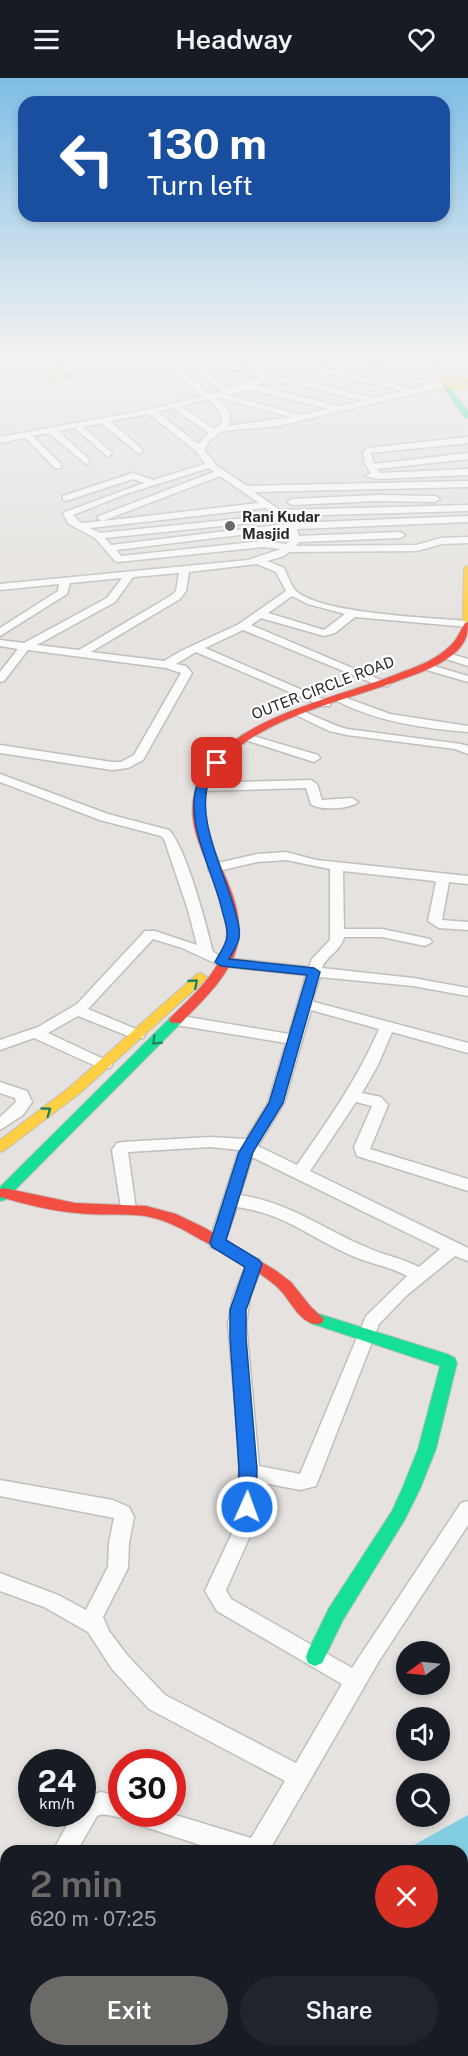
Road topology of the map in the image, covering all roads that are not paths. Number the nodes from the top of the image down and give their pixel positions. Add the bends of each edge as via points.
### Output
1 (39, 447) edge
2 (71, 447) edge
3 (101, 447) edge
4 (135, 447) edge
5 (197, 447) edge
6 (396, 447) edge
7 (200, 450) joint
8 (139, 451) dead end
9 (108, 454) dead end
10 (468, 456) edge
11 (86, 461) dead end
12 (211, 465) junction
13 (58, 466) dead end
14 (371, 467) junction
15 (468, 472) edge
16 (220, 473) junction
17 (378, 476) junction
18 (321, 478) dead end
19 (154, 483) junction
20 (468, 484) edge
21 (247, 489) junction
22 (66, 498) dead end
23 (468, 498) edge
24 (292, 502) dead end
25 (268, 506) junction
26 (468, 507) edge
27 (280, 515) junction
28 (468, 519) edge
29 (80, 526) junction
30 (291, 526) junction
31 (400, 535) dead end
32 (98, 536) junction
33 (296, 539) junction
34 (468, 540) edge
35 (111, 548) junction
36 (290, 549) junction
37 (118, 559) junction
38 (258, 561) junction
39 (468, 568) edge
40 (185, 569) junction
41 (280, 570) junction
42 (127, 574) junction
43 (65, 581) junction
44 (468, 583) edge
45 (0, 587) edge
46 (291, 592) junction
47 (260, 614) junction
48 (352, 614) junction
49 (468, 625) edge
50 (243, 626) junction
51 (0, 633) edge
52 (464, 642) edge
53 (0, 643) edge
54 (26, 646) junction
55 (196, 648) junction
56 (80, 654) junction
57 (444, 655) junction
58 (468, 663) edge
59 (166, 665) junction
60 (424, 666) junction
61 (0, 679) edge
62 (468, 680) edge
63 (384, 684) junction
64 (341, 699) junction
65 (326, 704) junction
66 (300, 713) junction
67 (468, 729) edge
68 (246, 737) junction
69 (467, 749) edge
70 (0, 750) edge
71 (314, 758) dead end
72 (0, 778) edge
73 (203, 787) junction
74 (352, 802) dead end
75 (336, 866) junction
76 (214, 868) junction
77 (438, 877) junction
78 (468, 880) edge
79 (199, 914) junction
80 (468, 926) edge
81 (337, 933) junction
82 (425, 942) dead end
83 (187, 945) junction
84 (206, 954) junction
85 (220, 963) junction
86 (314, 972) junction
87 (468, 992) edge
88 (306, 1002) junction
89 (76, 1010) junction
90 (176, 1020) junction
91 (387, 1026) junction
92 (35, 1033) junction
93 (138, 1035) junction
94 (295, 1040) junction
95 (0, 1046) edge
96 (468, 1048) edge
97 (105, 1065) junction
98 (0, 1087) edge
99 (353, 1096) junction
100 (0, 1125) edge
101 (0, 1147) edge
102 (249, 1147) junction
103 (300, 1173) junction
104 (468, 1185) edge
105 (2, 1195) edge
106 (231, 1200) junction
107 (128, 1210) junction
108 (217, 1243) junction
109 (460, 1251) edge
110 (254, 1264) junction
111 (420, 1275) junction
112 (365, 1336) junction
113 (248, 1472) junction
114 (0, 1488) edge
115 (468, 1509) edge
116 (0, 1582) edge
117 (94, 1625) junction
118 (315, 1657) junction
119 (356, 1681) junction
120 (300, 1777) junction
121 (108, 1803) edge
122 (180, 1827) edge
123 (67, 1845) edge
124 (236, 1845) edge
125 (259, 1845) edge

1 - 13 street
2 - 11 street
3 - 9 street
4 - 8 street
5 - 7 street
6 - 14 street via 370,450
7 - 12 street
10 - 14 street
12 - 16 street
12 - 19 street
14 - 17 street
15 - 17 street
16 - 21 street
16 - 29 street
17 - 18 street
19 - 22 street via 133,476
19 - 29 street via 72,511 69,518
20 - 21 street
21 - 25 street
23 - 24 street
25 - 27 street
25 - 29 street
26 - 27 street
27 - 30 street
27 - 32 street
28 - 30 street
29 - 32 street
30 - 33 street
30 - 35 street
31 - 33 street
32 - 35 street
33 - 36 street
34 - 36 street via 441,541 417,548
35 - 37 street
36 - 37 street via 263,544
36 - 38 street
36 - 41 street
37 - 42 street
38 - 40 street
38 - 41 street
39 - 44 main road, OUTER CIRCLE ROAD
40 - 42 street
40 - 56 street via 176,597
41 - 46 street
42 - 43 street
42 - 54 street via 111,600
43 - 45 street
43 - 51 street via 63,592
44 - 49 main road, OUTER CIRCLE ROAD
46 - 47 street
46 - 48 street via 323,607
47 - 48 street via 324,633
47 - 50 street
48 - 49 street
49 - 52 main road, OUTER CIRCLE ROAD
50 - 55 street
50 - 63 street
52 - 57 main road, OUTER CIRCLE ROAD
53 - 54 street
54 - 56 street
54 - 61 street
55 - 59 street
55 - 65 street
56 - 59 street
57 - 58 street
57 - 60 main road, OUTER CIRCLE ROAD
59 - 70 street via 187,673 139,757 132,762 112,766
60 - 62 street
60 - 63 main road, OUTER CIRCLE ROAD
63 - 64 main road, OUTER CIRCLE ROAD
64 - 65 main road, OUTER CIRCLE ROAD
64 - 67 street via 362,711 404,722
65 - 66 main road, OUTER CIRCLE ROAD
66 - 68 main road, OUTER CIRCLE ROAD
66 - 69 street via 333,729
68 - 71 street
68 - 73 main road, OUTER CIRCLE ROAD via 217,763
72 - 79 street via 104,817 165,833
73 - 74 street via 310,784 317,804
73 - 76 main road, OUTER CIRCLE ROAD via 201,825
75 - 76 street via 271,856
75 - 77 street
75 - 81 street
76 - 85 main road, OUTER CIRCLE ROAD via 233,930 233,940
77 - 78 street
77 - 80 street via 443,881 435,921
79 - 83 street
79 - 84 street
81 - 82 street via 382,933
81 - 86 street via 335,946 320,958
83 - 84 street
83 - 89 street via 150,934
84 - 85 street
85 - 86 street
85 - 90 main road, OUTER CIRCLE ROAD via 215,980
93 -> 85 main road
86 - 87 street
86 - 88 street
88 - 91 street via 312,1008
88 - 94 street
89 - 92 street
89 - 93 street
90 - 94 street
90 -> 105 main road, OUTER CIRCLE ROAD
91 - 96 street
91 - 99 street
92 - 95 street
92 - 97 street
93 - 97 main road
94 - 102 street via 276,1103
101 -> 97 main road
98 - 100 street via 22,1095 24,1102
99 - 103 street
99 - 104 street via 380,1105 363,1152
102 - 103 street
102 - 106 street
102 - 107 street via 210,1142 123,1147 120,1150
103 - 109 street
105 - 107 main road via 75,1208
106 - 108 street
106 - 111 street via 284,1212 360,1252
107 - 108 main road via 171,1218
108 - 110 main road
109 - 111 street
110 - 112 main road via 286,1286 315,1319
110 - 113 street via 238,1310
111 - 112 street via 386,1304
112 - 113 street via 309,1480 300,1482
112 - 118 main road via 441,1358 449,1367 427,1449 411,1489 336,1614
113 - 118 street via 246,1520 238,1545 217,1584 217,1597 224,1605
114 - 117 street via 113,1508 122,1513 118,1568 95,1611
115 - 119 street
116 - 117 street via 51,1601
117 - 120 street via 157,1702
118 - 119 street
119 - 120 street
120 - 125 street
121 - 123 street via 89,1808
122 - 124 street

